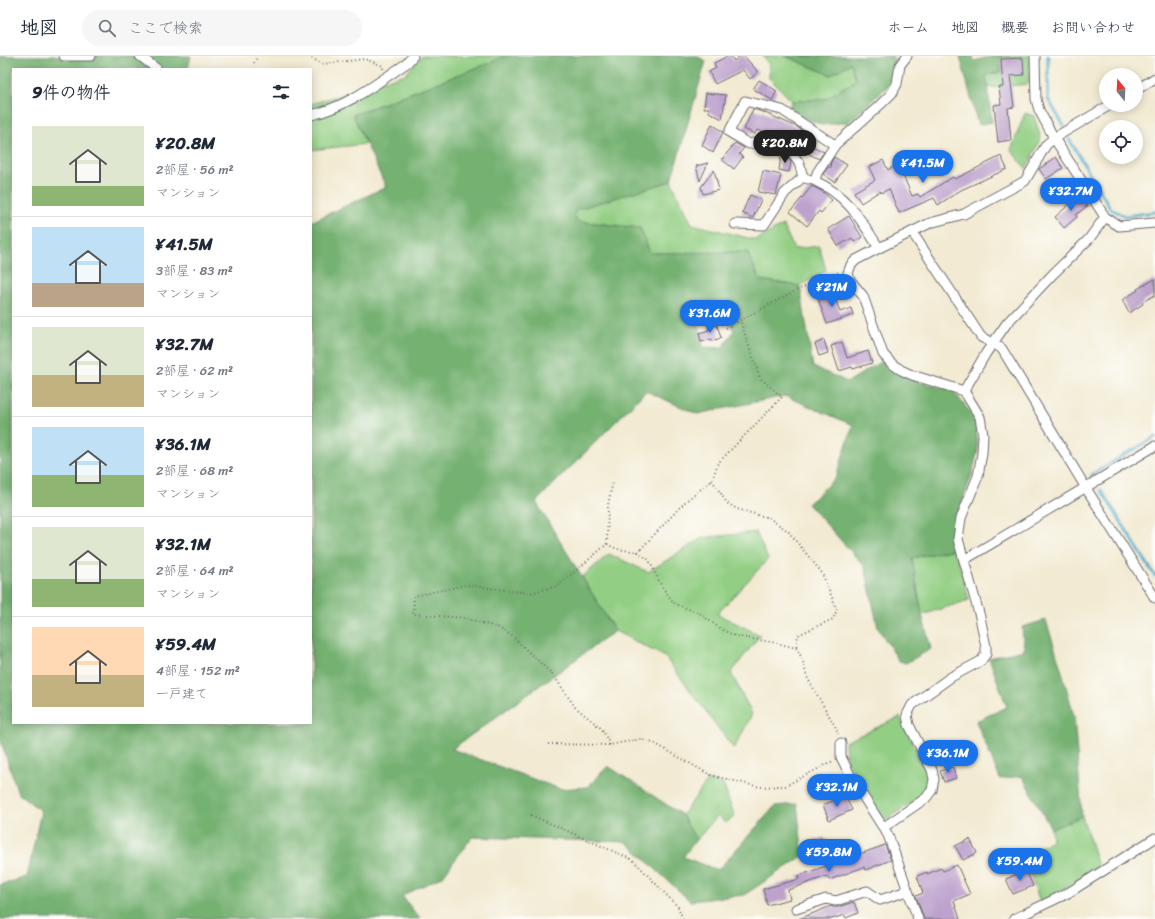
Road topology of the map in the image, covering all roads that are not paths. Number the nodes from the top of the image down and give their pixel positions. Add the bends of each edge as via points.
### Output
1 (64, 56) edge
2 (90, 56) edge
3 (140, 56) edge
4 (413, 56) edge
5 (907, 56) edge
6 (1035, 56) edge
7 (156, 68) edge
8 (1155, 78) edge
9 (1143, 86) edge
10 (1099, 111) edge
11 (312, 115) edge
12 (1054, 138) junction
13 (835, 145) junction
14 (803, 177) junction
15 (815, 181) junction
16 (1105, 217) junction
17 (1155, 223) edge
18 (735, 224) dead end
19 (912, 232) junction
20 (879, 248) junction
21 (993, 343) junction
22 (964, 391) junction
23 (1155, 446) edge
24 (1086, 488) junction
25 (964, 560) junction
26 (1155, 598) edge
27 (841, 743) road end
28 (884, 827) junction
29 (1155, 838) edge
30 (908, 891) junction
31 (796, 909) dead end
32 (918, 919) edge
33 (1014, 919) edge

1 - 2 street
3 - 7 street
4 - 11 street via 407,63 352,99
5 - 13 street via 900,65 897,84 892,93
6 - 12 street via 1036,99
8 - 9 street
10 - 12 street
12 - 16 street
12 - 19 street via 1046,145 1025,181 964,214 930,223
13 - 14 street via 782,110 745,101 729,132 749,144 762,142 792,153 799,163
13 - 15 street via 817,173
14 - 15 street
14 - 18 street via 785,193 764,225
15 - 20 street via 845,200
16 - 17 street via 1119,226
16 - 21 street via 1089,239 1007,323
19 - 20 street
19 - 21 street via 981,337
20 - 22 street via 856,260 848,273 850,280 863,296 883,354 901,370
21 - 22 street
21 - 24 street via 1002,349
22 - 25 street via 980,417 983,435 978,476 961,518 958,540
23 - 24 street
24 - 25 street
24 - 26 street
25 - 28 street via 980,617 986,654 981,660 951,677 912,705 907,715 909,725 932,770 932,790 926,798
27 - 28 street via 842,757 852,779
28 - 30 street
29 - 33 street via 1068,893
30 - 31 street via 880,900 867,891 836,901 826,899
30 - 32 street

